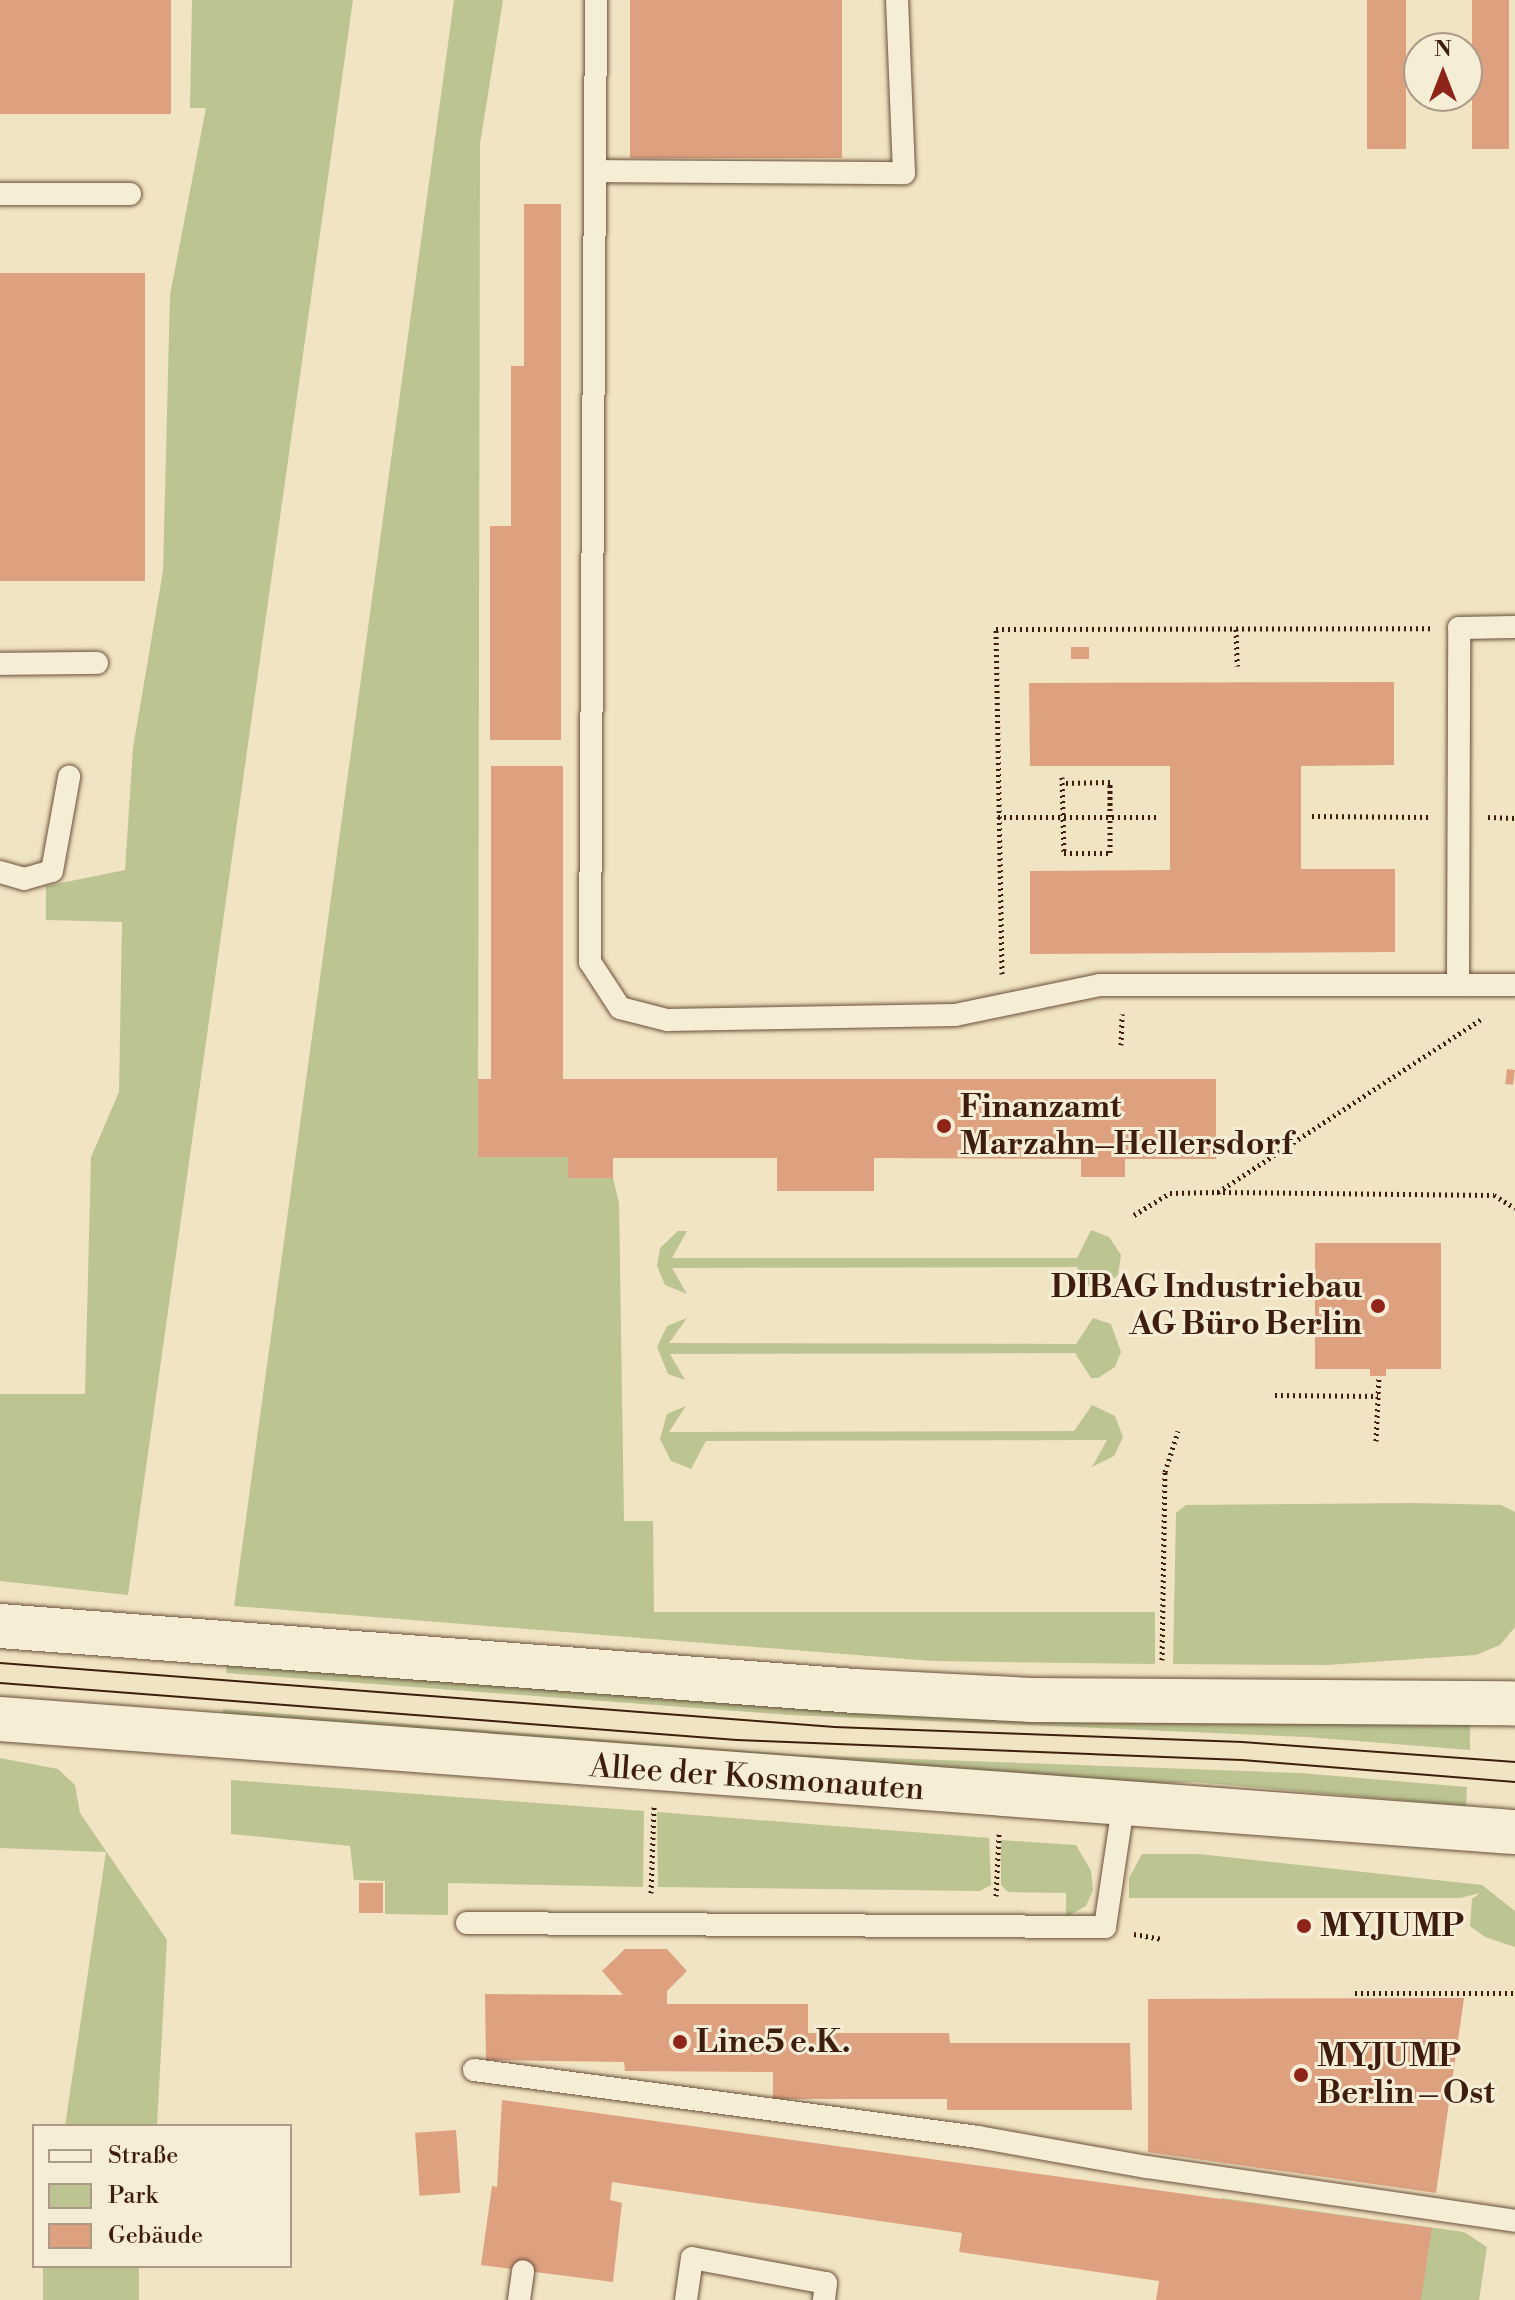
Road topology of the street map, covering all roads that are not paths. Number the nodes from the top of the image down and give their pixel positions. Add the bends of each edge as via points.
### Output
1 (596, 0) edge
2 (897, 0) edge
3 (596, 171) junction
4 (0, 194) edge
5 (130, 194) dead end
6 (1515, 627) edge
7 (97, 663) dead end
8 (0, 664) edge
9 (69, 777) dead end
10 (0, 872) edge
11 (1458, 985) junction
12 (1515, 985) edge
13 (9, 1627) edge
14 (1515, 1703) edge
15 (6, 1719) edge
16 (1123, 1807) junction
17 (1515, 1832) edge
18 (467, 1923) dead end
19 (474, 2070) dead end
20 (1515, 2221) edge
21 (523, 2271) dead end
22 (519, 2300) edge
23 (686, 2300) edge
24 (824, 2300) edge

1 - 3 lane
2 - 3 lane via 904,173
3 - 11 lane via 590,962 620,1008 667,1020 955,1015 1100,985
4 - 5 lane
6 - 11 lane via 1459,628
7 - 8 lane
9 - 10 lane via 52,871 24,879
11 - 12 lane
13 - 14 main road via 1030,1700
15 - 16 main road, Allee der Kosmonauten
16 - 17 main road, Allee der Kosmonauten
16 - 18 lane via 1105,1927
19 - 20 lane via 978,2137
21 - 22 lane
23 - 24 lane via 692,2258 826,2283

